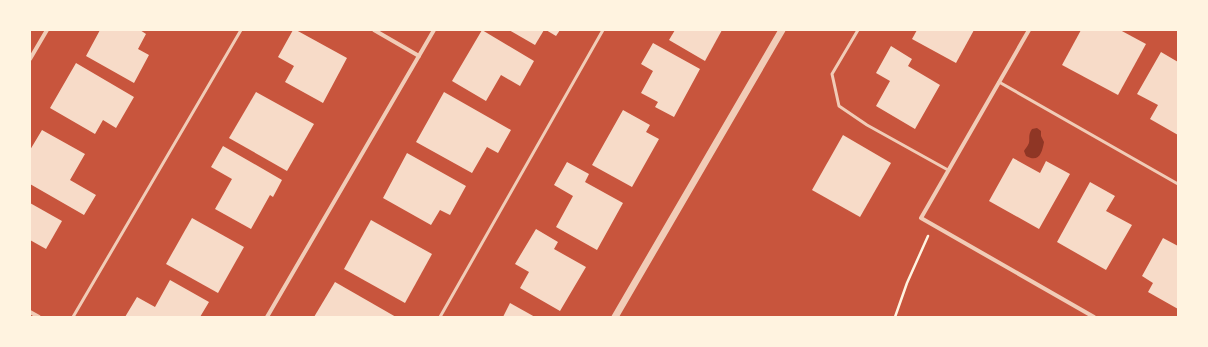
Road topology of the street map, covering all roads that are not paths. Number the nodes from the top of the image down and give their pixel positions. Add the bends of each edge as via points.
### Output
1 (47, 30) edge
2 (241, 30) edge
3 (374, 30) edge
4 (434, 30) edge
5 (603, 30) edge
6 (782, 30) edge
7 (858, 30) edge
8 (1029, 30) edge
9 (419, 56) junction
10 (30, 59) edge
11 (999, 82) junction
12 (948, 170) junction
13 (1178, 184) edge
14 (30, 312) edge
15 (39, 317) edge
16 (73, 317) edge
17 (267, 317) edge
18 (440, 317) edge
19 (615, 317) edge
20 (1094, 317) edge

1 - 10 street
2 - 16 lane
3 - 9 street
4 - 9 street
5 - 18 lane
6 - 19 street
7 - 12 lane via 832,74 839,106 867,125
8 - 11 street
9 - 17 street
11 - 12 street
11 - 13 lane
12 - 20 street via 921,218
14 - 15 street

